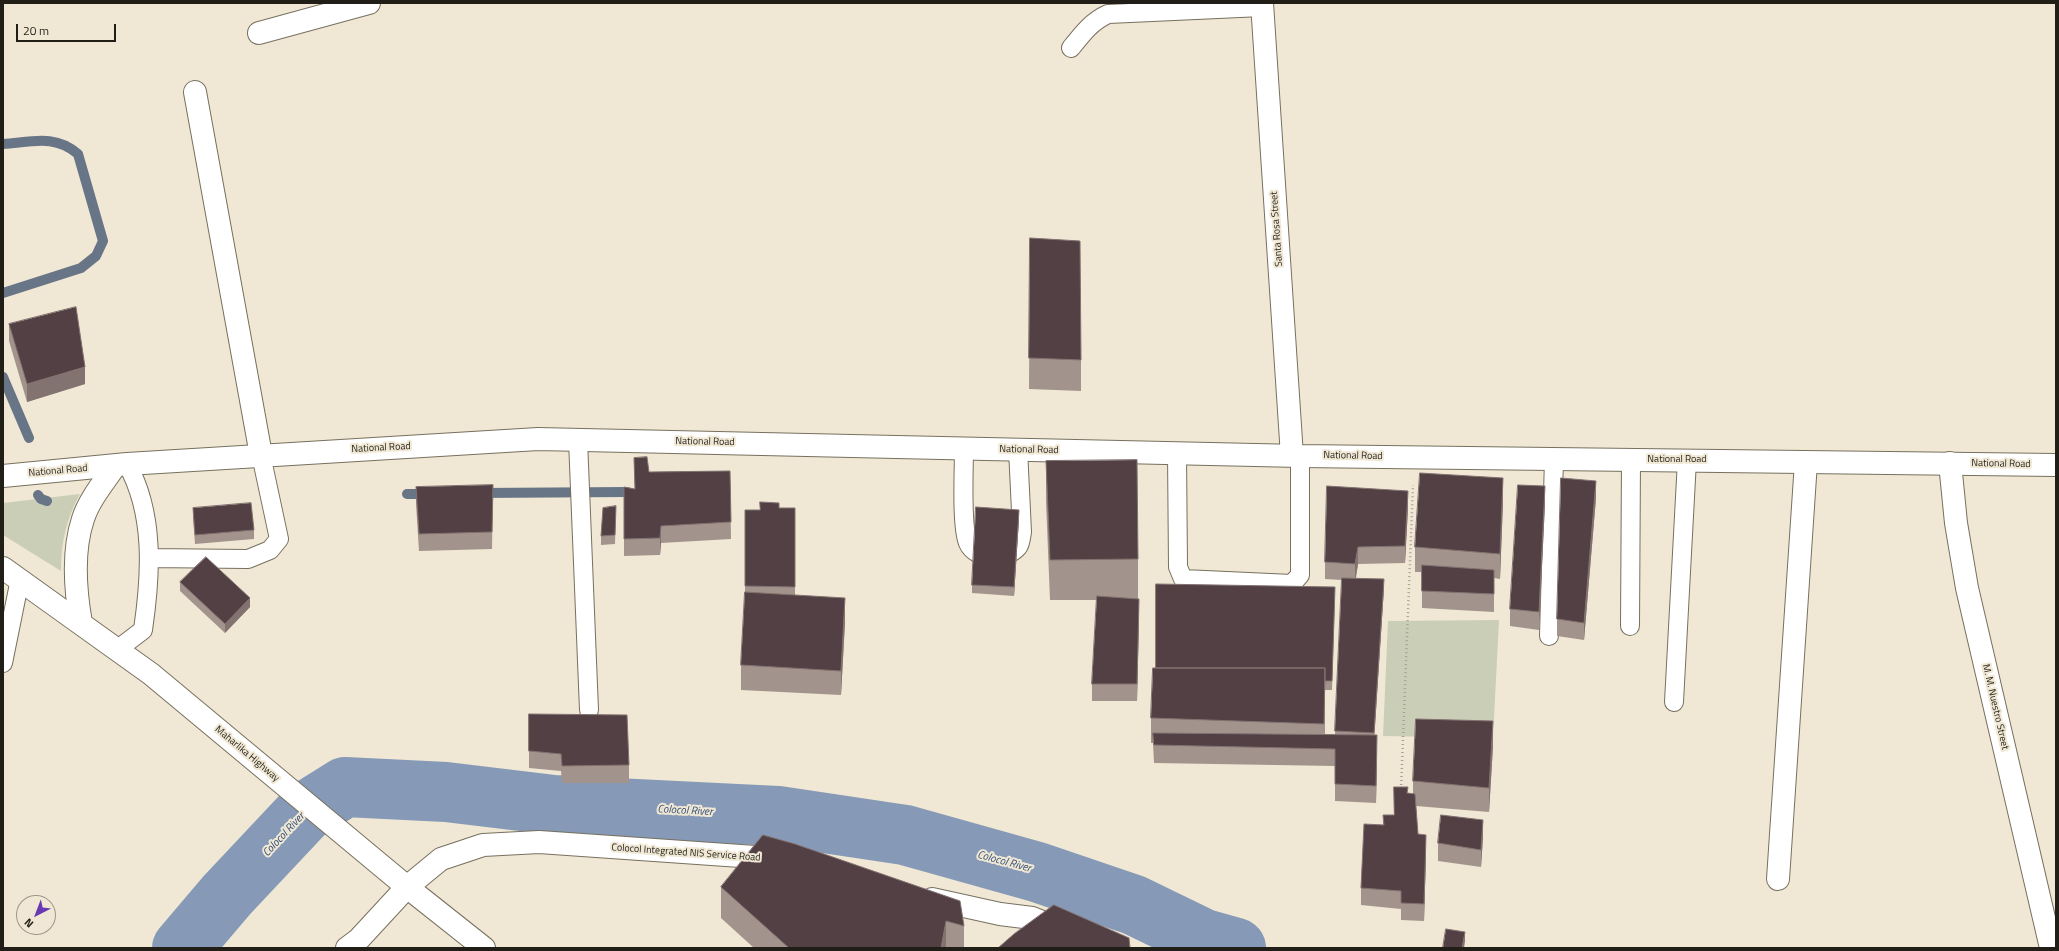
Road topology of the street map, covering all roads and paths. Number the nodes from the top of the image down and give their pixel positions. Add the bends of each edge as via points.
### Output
1 (369, 3) edge
2 (1262, 5) edge
3 (259, 33) dead end
4 (1071, 48) dead end
5 (196, 92) dead end
6 (578, 440) junction
7 (964, 448) junction
8 (1018, 449) junction
9 (1177, 453) junction
10 (261, 455) junction
11 (1296, 456) junction
12 (1414, 457) junction
13 (1554, 459) junction
14 (1631, 460) junction
15 (1687, 460) junction
16 (1806, 462) junction
17 (1950, 463) junction
18 (121, 465) junction
19 (2056, 465) edge
20 (3, 476) edge
21 (149, 558) junction
22 (11, 573) edge
23 (80, 623) junction
24 (1630, 626) dead end
25 (1548, 636) dead end
26 (118, 649) junction
27 (3, 664) edge
28 (1674, 702) dead end
29 (590, 710) dead end
30 (1401, 789) edge
31 (793, 864) edge
32 (1778, 879) dead end
33 (407, 887) junction
34 (911, 892) edge
35 (347, 948) edge
36 (484, 948) edge
37 (1109, 948) edge
38 (2051, 948) edge

1 - 3 main road
2 - 4 lane via 1108,14 1088,28
2 - 11 main road, Santa Rosa Street
5 - 10 main road
6 - 7 main road, National Road
6 - 10 main road, National Road via 538,439
6 - 29 lane
7 - 8 main road, National Road
7 - 8 lane via 968,543 978,553 998,557 1014,551 1020,545 1022,532
8 - 9 main road, National Road
9 - 11 main road, National Road
9 - 11 lane via 1178,567 1183,579 1292,584 1300,575
10 - 18 main road, National Road
10 - 21 lane via 279,539 270,550 248,559
11 - 12 main road, National Road
12 - 13 main road, National Road
12 - 30 path
13 - 14 main road, National Road
13 - 25 lane
14 - 15 main road, National Road
14 - 24 lane
15 - 16 main road, National Road
15 - 28 lane
16 - 17 main road, National Road
16 - 32 main road
17 - 19 main road, National Road
17 - 38 main road, M. M. Nuestro Street via 1956,523 1967,588
18 - 20 main road, National Road
18 - 21 lane via 140,491 145,510
18 - 23 main road via 83,518 76,573
21 - 26 lane via 143,630
22 - 23 main road, Maharlika Highway
22 - 27 lane
23 - 26 main road, Maharlika Highway
26 - 33 main road, Maharlika Highway
31 - 33 main road, Colocol Integrated NIS Service Road via 755,857 539,842 483,845 441,859
33 - 35 main road, Colocol Integrated NIS Service Road via 359,939
33 - 36 main road, Maharlika Highway
34 - 37 main road via 1000,914 1032,918

